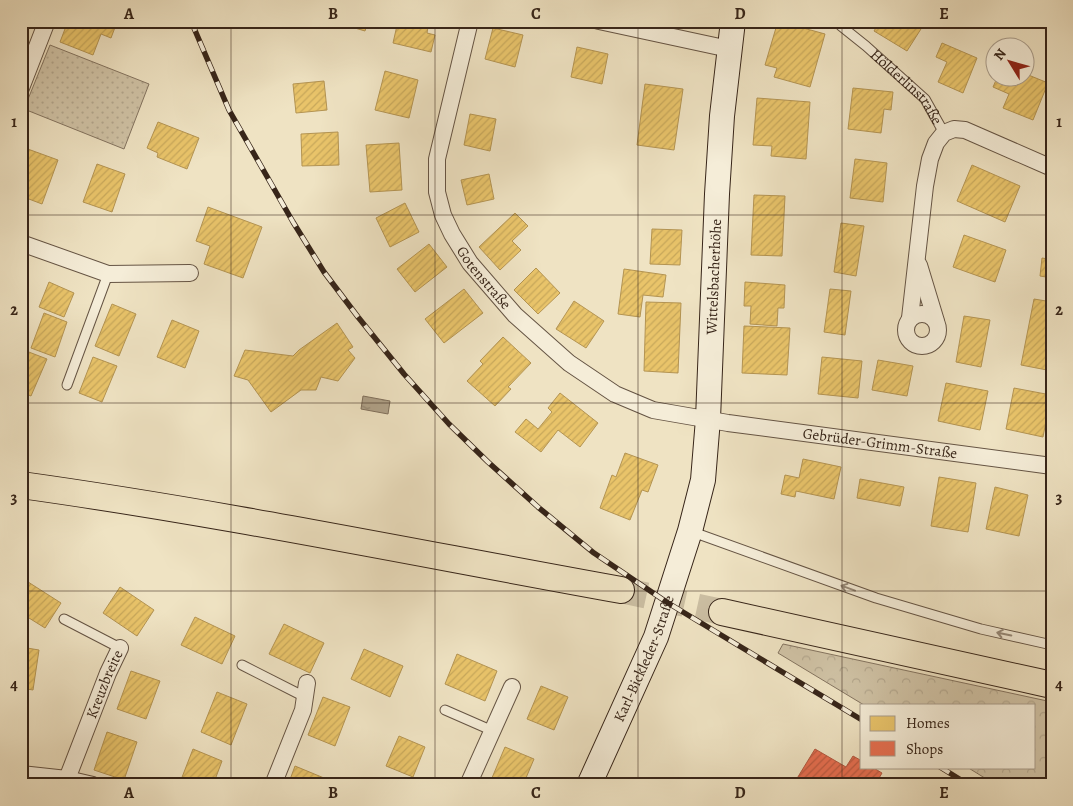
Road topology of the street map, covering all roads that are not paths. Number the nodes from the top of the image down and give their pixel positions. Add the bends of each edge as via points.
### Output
1 (47, 21) edge
2 (470, 21) edge
3 (599, 21) edge
4 (733, 21) edge
5 (841, 26) dead end
6 (729, 49) junction
7 (21, 88) edge
8 (944, 133) junction
9 (1052, 168) edge
10 (21, 243) edge
11 (917, 258) junction
12 (190, 273) dead end
13 (108, 274) junction
14 (910, 318) junction
15 (936, 321) junction
16 (66, 384) dead end
17 (708, 419) junction
18 (1052, 466) edge
19 (21, 485) edge
20 (690, 531) junction
21 (621, 590) tunnel mouth
22 (722, 612) tunnel mouth
23 (64, 619) dead end
24 (1052, 644) edge
25 (120, 648) joint
26 (242, 665) dead end
27 (1052, 685) edge
28 (512, 687) dead end
29 (306, 690) joint
30 (445, 710) dead end
31 (493, 731) junction
32 (21, 774) edge
33 (67, 779) junction
34 (93, 785) edge
35 (273, 785) edge
36 (468, 785) edge
37 (589, 785) edge

1 - 7 street
2 - 17 street, Gotenstraße via 436,159 437,192 452,234 470,263 515,315 569,363 615,394 653,410
3 - 6 street
4 - 6 street, Wittelsbacherhöhe
5 - 8 lane, Hölderlinstraße via 925,98
6 - 17 street, Wittelsbacherhöhe via 717,194
8 - 9 street, Hölderlinstraße via 964,130
8 - 11 street, Hölderlinstraße via 936,142 930,159
10 - 13 street
11 - 14 street, Hölderlinstraße
11 - 15 street, Hölderlinstraße
12 - 13 street
13 - 16 lane
14 - 15 street via 926,314
14 - 15 street, Hölderlinstraße via 907,336 913,344 922,346 931,344 937,336
17 - 18 street, Gebrüder-Grimm-Straße
17 - 20 street, Wittelsbacherhöhe via 702,480
19 - 21 main road via 271,526
24 -> 20 lane via 981,629 876,598
20 - 37 street, Karl-Bickleder-Straße via 656,637
22 - 27 main road
23 - 25 lane, Kreuzbreite
25 - 33 street, Kreuzbreite
26 - 29 lane
28 - 31 street
29 - 35 street via 303,710
30 - 31 lane
31 - 36 street
32 - 33 street
33 - 34 street

